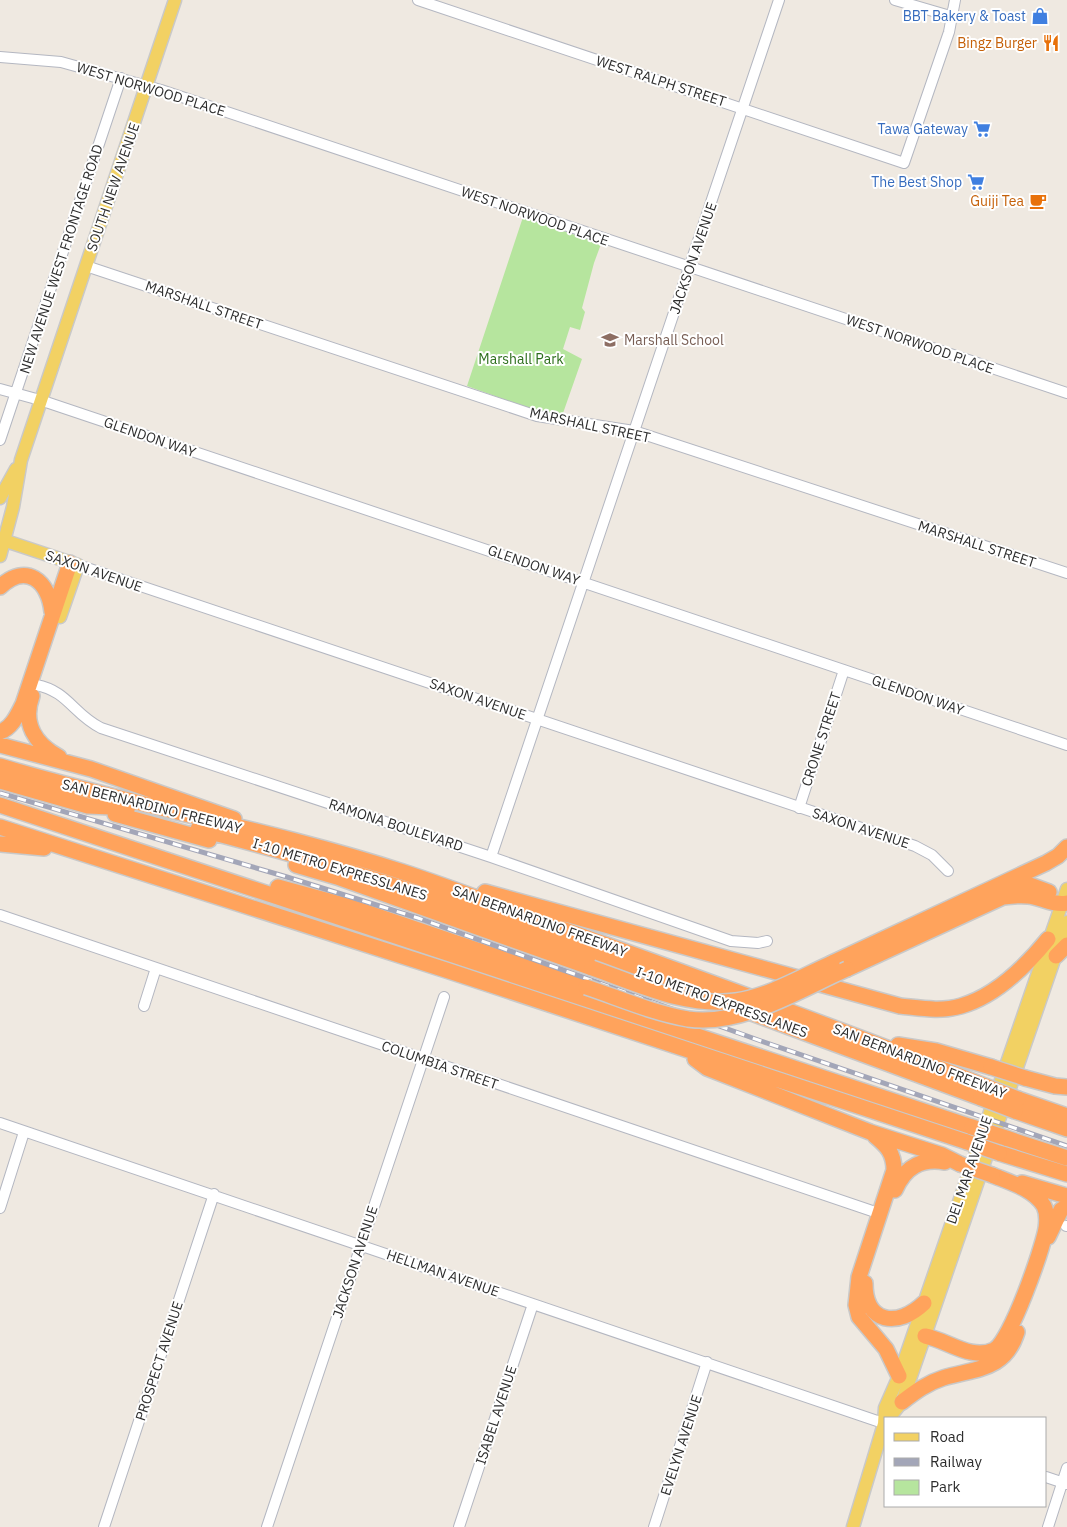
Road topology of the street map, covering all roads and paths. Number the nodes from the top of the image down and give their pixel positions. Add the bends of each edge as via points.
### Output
1 (175, 0) edge
2 (418, 0) edge
3 (779, 0) edge
4 (895, 0) edge
5 (955, 0) edge
6 (950, 16) junction
7 (0, 57) edge
8 (121, 78) junction
9 (146, 86) junction
10 (744, 108) junction
11 (86, 266) junction
12 (690, 267) junction
13 (0, 389) edge
14 (1067, 393) edge
15 (16, 394) junction
16 (40, 400) junction
17 (634, 431) junction
18 (0, 440) edge
19 (21, 460) junction
20 (0, 498) edge
21 (2, 540) edge
22 (0, 556) edge
23 (74, 564) junction
24 (1067, 574) edge
25 (583, 582) junction
26 (0, 587) edge
27 (52, 612) junction
28 (844, 670) junction
29 (36, 685) junction
30 (537, 719) junction
31 (0, 732) edge
32 (0, 745) edge
33 (1067, 745) edge
34 (74, 764) junction
35 (0, 766) edge
36 (0, 781) edge
37 (0, 805) edge
38 (88, 806) junction
39 (799, 808) junction
40 (49, 820) junction
41 (0, 827) edge
42 (294, 840) junction
43 (1, 845) edge
44 (1067, 847) edge
45 (60, 848) junction
46 (491, 857) junction
47 (948, 871) dead end
48 (403, 872) junction
49 (994, 886) junction
50 (1065, 898) edge
51 (0, 915) edge
52 (1067, 922) edge
53 (1048, 939) junction
54 (767, 941) dead end
55 (1062, 950) edge
56 (156, 968) junction
57 (444, 997) dead end
58 (144, 1006) dead end
59 (869, 1041) junction
60 (680, 1048) junction
61 (422, 1058) junction
62 (1067, 1087) edge
63 (983, 1092) junction
64 (1016, 1105) junction
65 (1067, 1116) edge
66 (0, 1123) edge
67 (1067, 1129) edge
68 (24, 1132) junction
69 (870, 1132) junction
70 (1067, 1158) edge
71 (960, 1164) junction
72 (1067, 1174) edge
73 (992, 1175) junction
74 (214, 1194) junction
75 (1067, 1196) edge
76 (1067, 1206) edge
77 (0, 1208) edge
78 (881, 1214) junction
79 (360, 1246) junction
80 (924, 1303) junction
81 (533, 1304) junction
82 (925, 1336) junction
83 (707, 1362) junction
84 (899, 1376) junction
85 (902, 1402) junction
86 (886, 1417) edge
87 (890, 1417) edge
88 (884, 1421) edge
89 (884, 1428) edge
90 (1067, 1468) edge
91 (1047, 1477) edge
92 (1065, 1483) edge
93 (104, 1527) edge
94 (268, 1527) edge
95 (459, 1527) edge
96 (654, 1527) edge
97 (853, 1527) edge
98 (1048, 1527) edge

1 - 9 main road, SOUTH NEW AVENUE
2 - 10 street, WEST RALPH STREET
3 - 10 street, JACKSON AVENUE
4 - 6 street
5 - 6 street
6 - 10 street, WEST RALPH STREET via 949,32 904,163
7 - 8 street, WEST NORWOOD PLACE via 61,62
8 - 9 street, WEST NORWOOD PLACE
8 - 15 street, NEW AVENUE WEST FRONTAGE ROAD
9 - 11 main road, SOUTH NEW AVENUE
9 - 12 street, WEST NORWOOD PLACE
10 - 12 street, JACKSON AVENUE
11 - 16 main road, SOUTH NEW AVENUE
11 - 17 street, MARSHALL STREET via 537,416
12 - 14 street, WEST NORWOOD PLACE
12 - 17 street, JACKSON AVENUE
13 - 15 street, GLENDON WAY
15 - 16 street, GLENDON WAY
15 - 18 street, NEW AVENUE WEST FRONTAGE ROAD
16 - 19 main road
16 - 25 street, GLENDON WAY
17 - 24 street, MARSHALL STREET
17 - 25 street, JACKSON AVENUE
19 - 20 main road
19 - 21 main road via 14,507
21 - 22 main road
21 - 23 main road, SAXON AVENUE
23 - 27 highway
23 - 29 main road
23 - 30 street, SAXON AVENUE
25 - 28 street, GLENDON WAY
25 - 30 street, JACKSON AVENUE
26 - 27 highway via 11,578 36,579 48,590
27 - 31 highway via 24,704 15,720
28 - 33 street, GLENDON WAY
28 - 39 street, CRONE STREET
29 - 34 highway via 30,702 29,727 50,752
29 - 46 street, RAMONA BOULEVARD via 58,692 87,721 101,728
30 - 39 street, SAXON AVENUE
30 - 46 street, JACKSON AVENUE
32 - 34 highway
34 - 42 highway
35 - 42 highway, SAN BERNARDINO FREEWAY via 156,808
36 - 38 highway, I-10 METRO EXPRESSLANES
37 - 40 highway
38 - 49 highway, bridge via 337,877 687,1000 713,1003 737,1001 765,993
38 - 63 highway, I-10 METRO EXPRESSLANES via 111,807 360,873
39 - 47 street, SAXON AVENUE via 915,846 932,855
40 - 50 highway, bridge via 351,907 689,1019 710,1020 754,1010 1003,898
40 - 70 highway, bridge
41 - 45 highway
42 - 48 highway, SAN BERNARDINO FREEWAY
43 - 45 highway
44 - 49 highway via 1058,856
45 - 60 highway
46 - 54 street, RAMONA BOULEVARD via 731,941
48 - 53 highway via 549,908 900,1006 936,1009 961,1006 980,999 1022,968
48 - 59 highway, SAN BERNARDINO FREEWAY
49 - 50 highway via 1030,885
50 - 53 main road, DEL MAR AVENUE
51 - 56 street, COLUMBIA STREET
52 - 55 main road, DEL MAR AVENUE
53 - 80 main road, DEL MAR AVENUE
55 - 82 main road, DEL MAR AVENUE
56 - 58 street
56 - 61 street, COLUMBIA STREET
57 - 61 street, JACKSON AVENUE
59 - 62 highway, bridge via 936,1051
59 - 63 highway, SAN BERNARDINO FREEWAY
60 - 69 highway via 707,1068
60 - 72 highway, bridge
61 - 78 street, COLUMBIA STREET
61 - 79 street, JACKSON AVENUE
63 - 64 highway, I-10 METRO EXPRESSLANES, bridge
64 - 65 highway, SAN BERNARDINO FREEWAY
64 - 67 highway, I-10 METRO EXPRESSLANES
66 - 68 street, HELLMAN AVENUE
68 - 74 street, HELLMAN AVENUE
68 - 77 street
69 - 71 highway
69 - 78 highway via 890,1149 894,1162
71 - 73 highway, bridge
71 - 80 highway via 919,1162 903,1174 865,1284 866,1299 882,1318 902,1318
73 - 75 highway
73 - 82 highway via 1025,1189 1044,1206 1046,1216 1043,1240 1012,1328 995,1350 983,1353
74 - 79 street, HELLMAN AVENUE
74 - 93 street, PROSPECT AVENUE
76 - 85 highway via 1061,1210 1046,1241 1014,1344 1008,1352 995,1364 942,1379 920,1388
78 - 84 highway via 859,1276 856,1305 860,1317 886,1349
79 - 81 street, HELLMAN AVENUE
79 - 94 street, JACKSON AVENUE
80 - 84 main road, DEL MAR AVENUE
81 - 83 street, HELLMAN AVENUE
81 - 95 street, ISABEL AVENUE
82 - 85 main road, DEL MAR AVENUE
83 - 88 street, HELLMAN AVENUE
83 - 96 street, EVELYN AVENUE
84 - 86 main road, DEL MAR AVENUE via 885,1408
85 - 87 main road, DEL MAR AVENUE
89 - 97 main road, DEL MAR AVENUE
90 - 92 street
91 - 92 street
92 - 98 street

